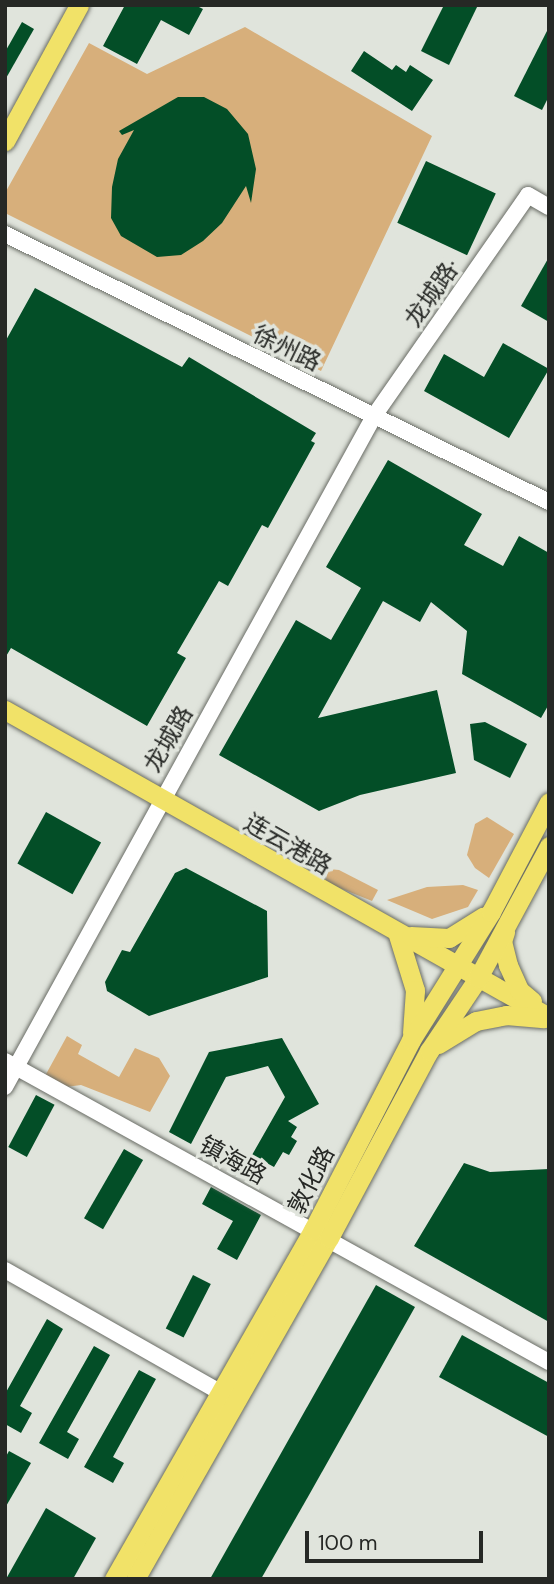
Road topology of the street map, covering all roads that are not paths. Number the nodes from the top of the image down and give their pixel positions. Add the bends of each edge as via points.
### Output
1 (79, 5) edge
2 (5, 141) edge
3 (549, 207) edge
4 (5, 234) edge
5 (374, 416) junction
6 (549, 502) edge
7 (5, 710) edge
8 (160, 799) junction
9 (549, 802) edge
10 (549, 846) edge
11 (491, 912) junction
12 (508, 925) junction
13 (397, 932) junction
14 (459, 967) junction
15 (478, 978) junction
16 (549, 1017) edge
17 (411, 1040) junction
18 (429, 1051) junction
19 (11, 1064) edge
20 (5, 1087) edge
21 (321, 1234) junction
22 (5, 1270) edge
23 (549, 1362) edge
24 (220, 1392) junction
25 (114, 1579) edge
26 (135, 1579) edge

1 - 2 main road
3 - 5 street, 龙城路· via 528,195
4 - 5 street, 徐州路
5 - 6 street, 徐州路
5 - 8 street, 龙城路
7 - 8 main road, 连云港路
8 - 13 main road, 连云港路
8 - 19 street, 龙城路
9 - 11 main road, 敦化路
10 - 12 main road, 敦化路
11 - 13 main road via 449,938
11 - 14 main road, 敦化路
12 - 15 main road, 敦化路
12 - 16 main road via 502,941 513,978 519,990
13 - 14 main road, 连云港路
13 - 17 main road via 415,990
14 - 15 main road, 连云港路
14 - 17 main road, 敦化路
15 - 16 main road, 连云港路
15 - 18 main road, 敦化路
16 - 18 main road via 506,1015 476,1021
17 - 21 main road, 敦化路
18 - 21 main road, 敦化路
19 - 20 street, 龙城路
19 - 21 street, 镇海路
21 - 23 street, 镇海路
21 - 24 main road, 敦化路
21 - 26 main road, 敦化路
22 - 24 street
24 - 25 main road, 敦化路

